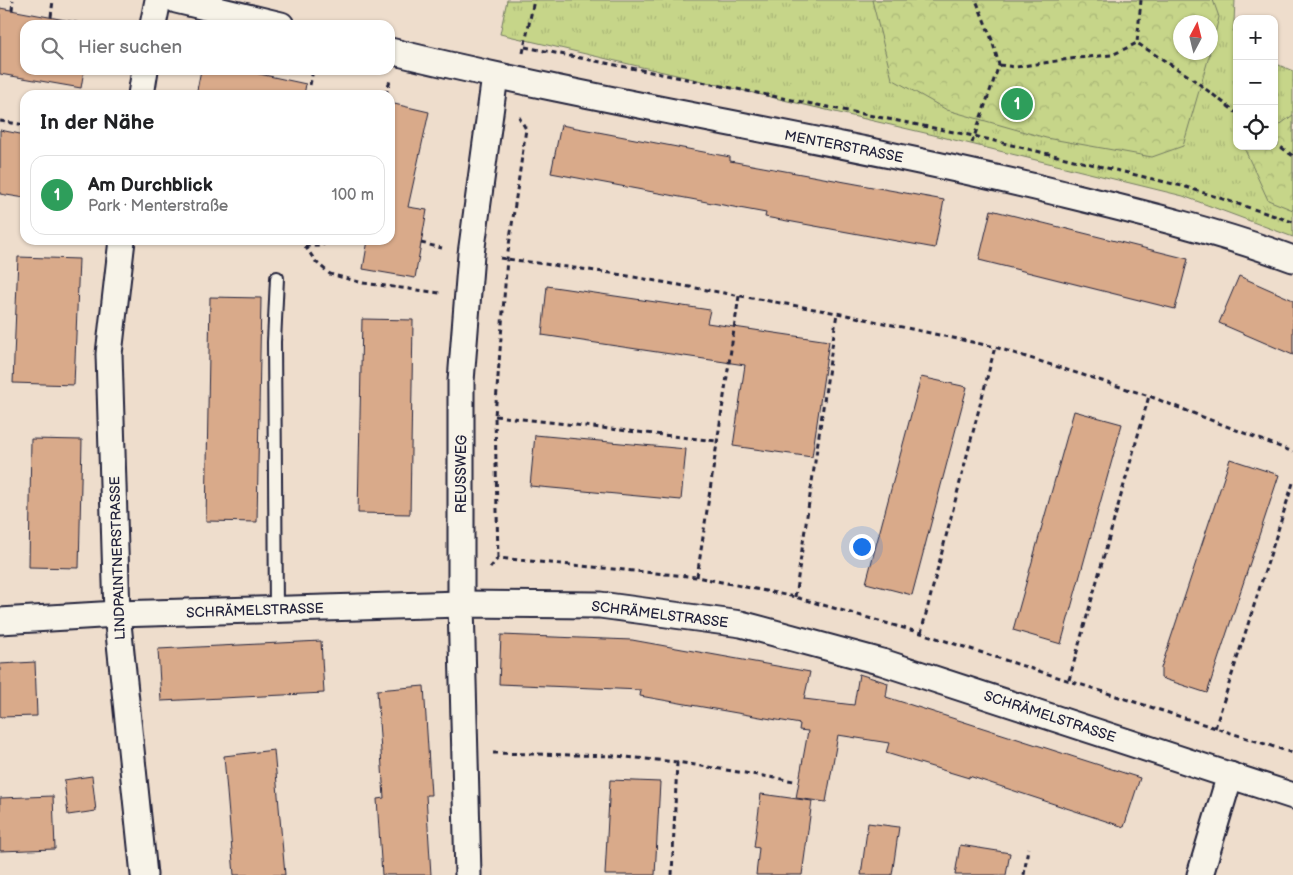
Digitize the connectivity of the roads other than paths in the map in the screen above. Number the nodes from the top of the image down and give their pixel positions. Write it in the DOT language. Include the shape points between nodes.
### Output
graph roads {
  1 [pos="158,0"];
  2 [pos="176,0"];
  3 [pos="154,20"];
  4 [pos="260,20"];
  5 [pos="395,52"];
  6 [pos="144,75"];
  7 [pos="507,78"];
  8 [pos="142,90"];
  9 [pos="121,245"];
  10 [pos="1293,259"];
  11 [pos="277,278"];
  12 [pos="461,604"];
  13 [pos="276,609"];
  14 [pos="117,614"];
  15 [pos="0,621"];
  16 [pos="1230,775"];
  17 [pos="1293,796"];
  18 [pos="144,875"];
  19 [pos="468,875"];
  20 [pos="1200,875"];
  1 -- 3 [label="street"];
  2 -- 4 [label="street"];
  5 -- 7 [label="street, MENTERSTRASSE"];
  6 -- 8 [label="street"];
  7 -- 10 [label="street, MENTERSTRASSE" via="967,170 1157,217"];
  7 -- 12 [label="street, REUSSWEG" via="471,254 461,381"];
  9 -- 14 [label="street, LINDPAINTNERSTRASSE" via="109,354"];
  11 -- 13 [label="lane" via="274,342"];
  12 -- 13 [label="street, SCHRÄMELSTRASSE"];
  12 -- 16 [label="street, SCHRÄMELSTRASSE" via="600,604 741,624 882,662"];
  12 -- 19 [label="street, REUSSWEG"];
  13 -- 14 [label="street, SCHRÄMELSTRASSE"];
  14 -- 15 [label="street, SCHRÄMELSTRASSE"];
  14 -- 18 [label="street, LINDPAINTNERSTRASSE"];
  16 -- 17 [label="street, SCHRÄMELSTRASSE"];
  16 -- 20 [label="street"];
}
